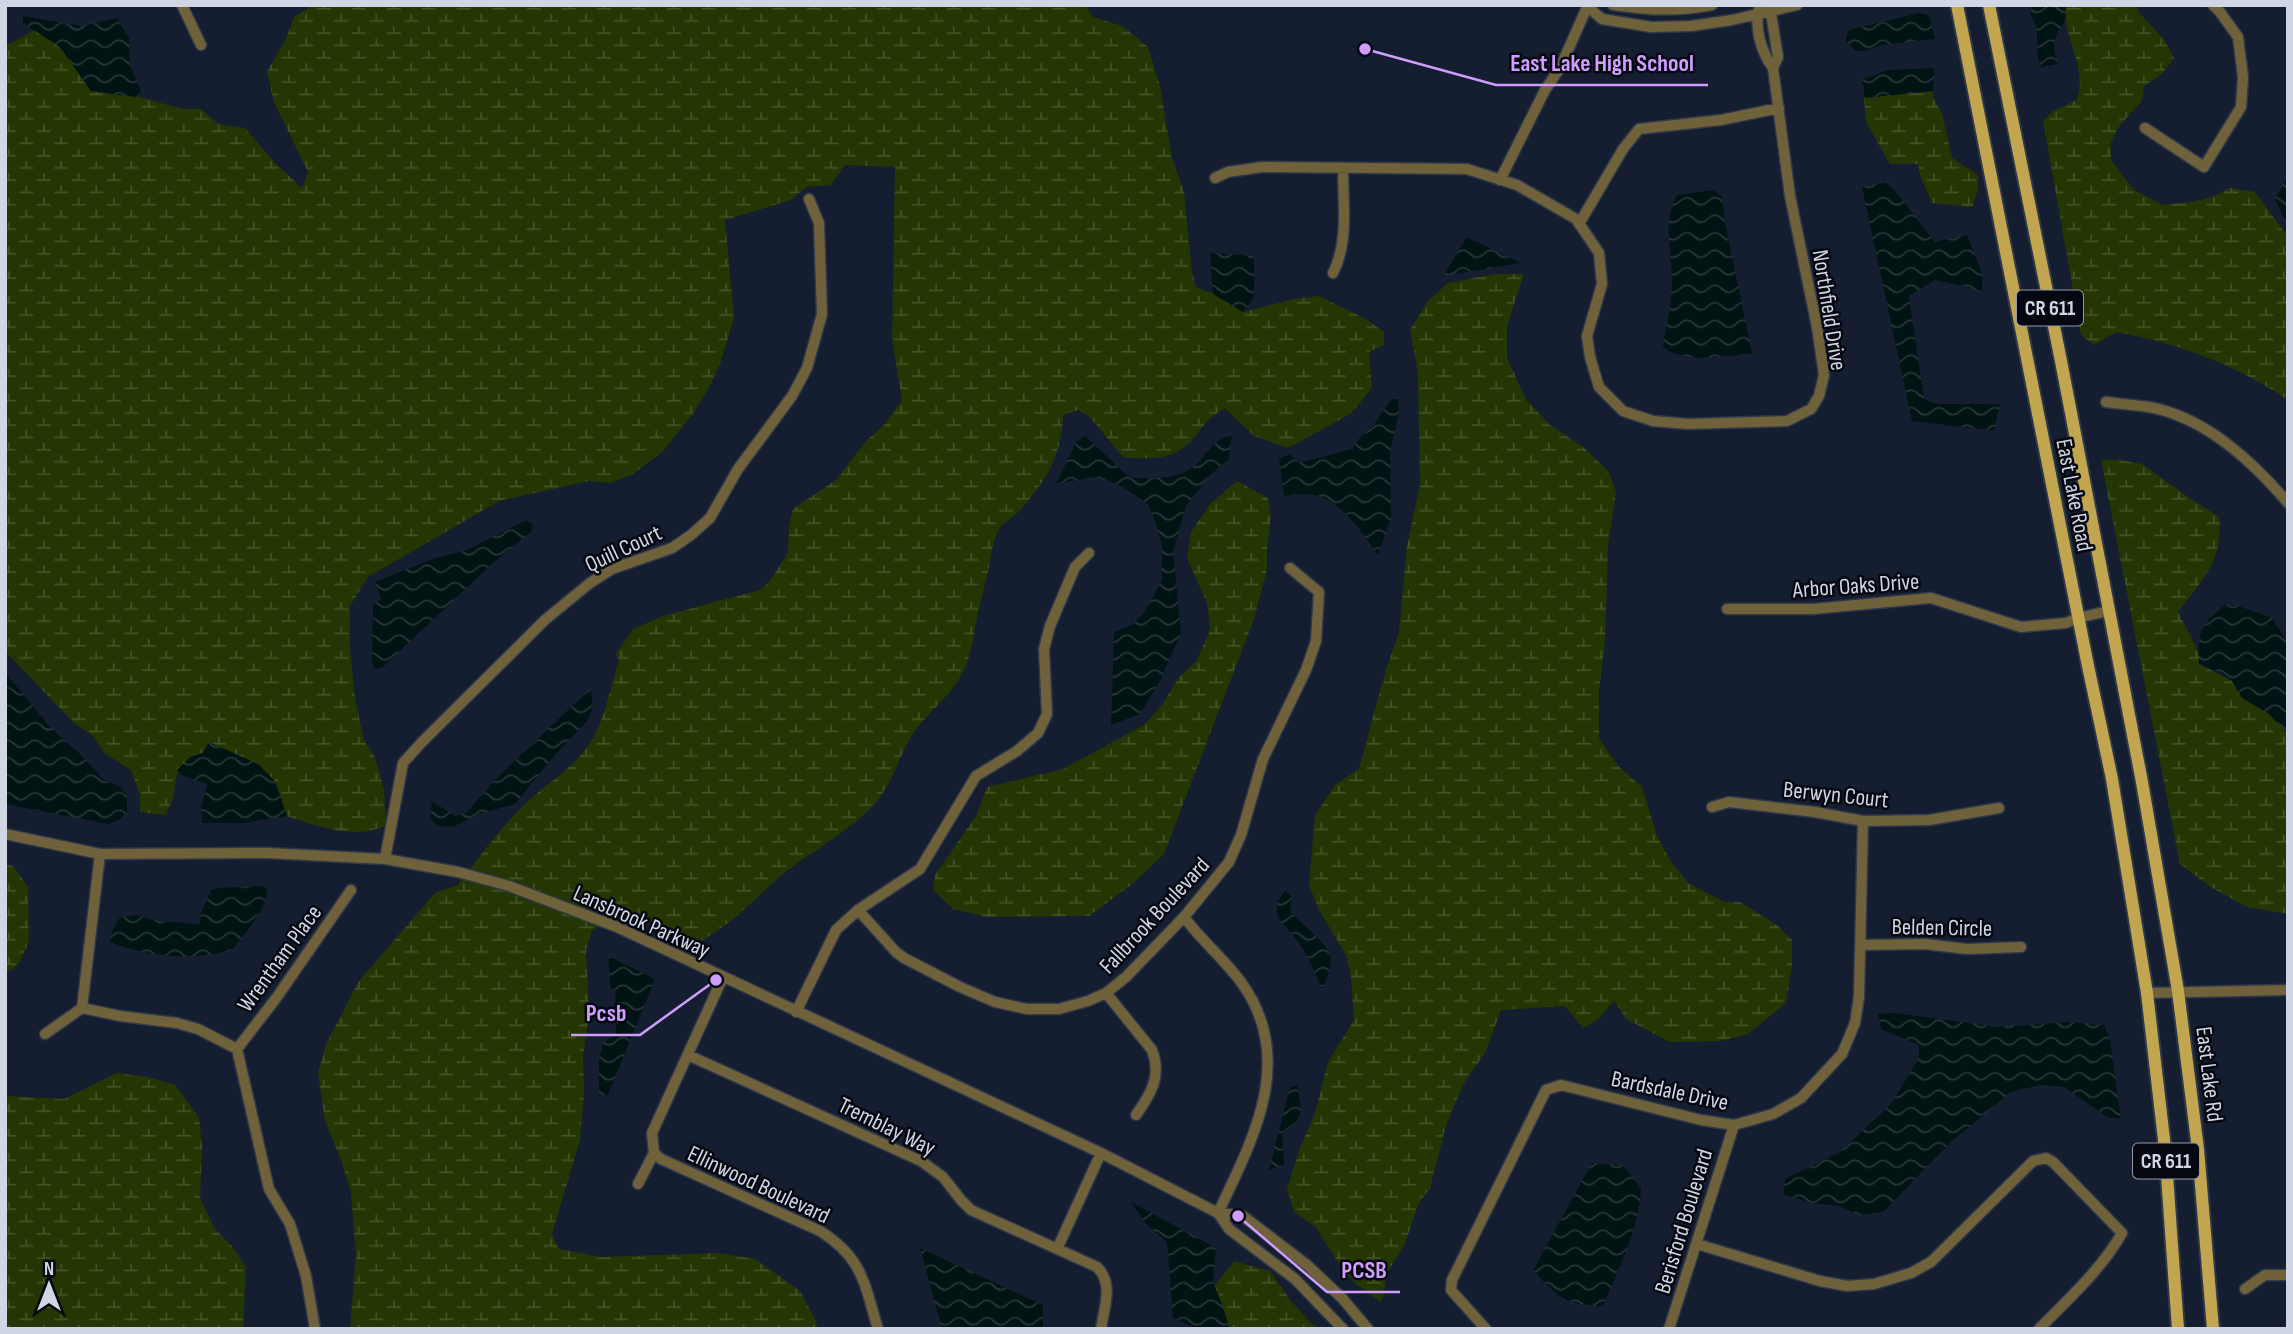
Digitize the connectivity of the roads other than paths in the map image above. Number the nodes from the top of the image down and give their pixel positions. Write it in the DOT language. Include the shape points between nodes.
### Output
graph roads {
  1 [pos="182,5"];
  2 [pos="1613,5"];
  3 [pos="1712,5"];
  4 [pos="1797,5"];
  5 [pos="1958,5"];
  6 [pos="1989,5"];
  7 [pos="2213,5"];
  8 [pos="1591,6"];
  9 [pos="1770,8"];
  10 [pos="1759,9"];
  11 [pos="201,45"];
  12 [pos="1773,68"];
  13 [pos="1779,108"];
  14 [pos="2145,128"];
  15 [pos="1343,169"];
  16 [pos="1215,178"];
  17 [pos="1500,180"];
  18 [pos="809,199"];
  19 [pos="1579,224"];
  20 [pos="1333,274"];
  21 [pos="2106,402"];
  22 [pos="2288,503"];
  23 [pos="1089,553"];
  24 [pos="1290,568"];
  25 [pos="1727,609"];
  26 [pos="2108,611"];
  27 [pos="2078,618"];
  28 [pos="1712,807"];
  29 [pos="1998,808"];
  30 [pos="1863,821"];
  31 [pos="5,834"];
  32 [pos="100,854"];
  33 [pos="385,859"];
  34 [pos="351,890"];
  35 [pos="858,910"];
  36 [pos="1184,917"];
  37 [pos="1861,945"];
  38 [pos="2021,947"];
  39 [pos="723,977"];
  40 [pos="2288,990"];
  41 [pos="2178,991"];
  42 [pos="1106,993"];
  43 [pos="2147,993"];
  44 [pos="82,1008"];
  45 [pos="796,1012"];
  46 [pos="46,1034"];
  47 [pos="237,1049"];
  48 [pos="688,1055"];
  49 [pos="1136,1115"];
  50 [pos="1734,1125"];
  51 [pos="654,1153"];
  52 [pos="1101,1153"];
  53 [pos="638,1184"];
  54 [pos="1218,1213"];
  55 [pos="1697,1244"];
  56 [pos="1057,1250"];
  57 [pos="2288,1275"];
  58 [pos="2245,1289"];
  59 [pos="315,1329"];
  60 [pos="878,1329"];
  61 [pos="1101,1329"];
  62 [pos="1343,1329"];
  63 [pos="1368,1329"];
  64 [pos="1486,1329"];
  65 [pos="1670,1329"];
  66 [pos="2039,1329"];
  67 [pos="2178,1329"];
  68 [pos="2213,1329"];
  1 -- 11 [label="street"];
  2 -- 3 [label="street" via="1652,11"];
  4 -- 9 [label="street"];
  5 -- 27 [label="main road, East Lake Road / CR 611"];
  6 -- 26 [label="main road, East Lake Road / CR 611"];
  7 -- 14 [label="street" via="2238,37 2241,107 2204,167"];
  8 -- 10 [label="street" via="1602,19 1651,27 1732,20"];
  8 -- 17 [label="street"];
  9 -- 10 [label="street"];
  9 -- 12 [label="street, Northfield Drive" via="1778,57"];
  10 -- 12 [label="street, Northfield Drive" via="1763,55"];
  12 -- 13 [label="street, Northfield Drive"];
  13 -- 19 [label="street" via="1640,129"];
  13 -- 19 [label="street, Northfield Drive" via="1790,196 1824,375 1811,410 1787,421 1726,424 1653,421 1623,411 1599,387 1590,357 1587,336 1602,284 1599,253"];
  15 -- 16 [label="street, Northfield Drive" via="1262,167"];
  15 -- 17 [label="street, Northfield Drive" via="1467,169"];
  15 -- 20 [label="street" via="1342,244"];
  17 -- 19 [label="street, Northfield Drive" via="1517,185"];
  18 -- 33 [label="street, Quill Court" via="819,223 822,314 807,368 792,396 738,469 710,518 671,548 612,569 590,583 546,619 403,763"];
  21 -- 22 [label="street" via="2151,407 2204,428 2249,462"];
  23 -- 35 [label="street" via="1074,567 1050,626 1044,649 1047,715 1038,733 976,776 920,869"];
  24 -- 36 [label="street, Fallbrook Boulevard" via="1319,592 1315,641 1263,759 1229,862"];
  25 -- 27 [label="street, Arbor Oaks Drive" via="1813,609 1931,598 2021,627"];
  26 -- 27 [label="street, Arbor Oaks Drive"];
  26 -- 41 [label="main road, East Lake Road / CR 611"];
  27 -- 43 [label="main road, East Lake Road / CR 611" via="2112,779"];
  28 -- 30 [label="street, Berwyn Court" via="1729,802"];
  29 -- 30 [label="street, Berwyn Court" via="1929,820"];
  30 -- 37 [label="street, Bardsdale Drive"];
  31 -- 32 [label="street, Lansbrook Parkway"];
  32 -- 33 [label="street, Lansbrook Parkway" via="267,853"];
  32 -- 44 [label="street"];
  33 -- 39 [label="street, Lansbrook Parkway" via="509,886 617,927"];
  34 -- 47 [label="street, Wrentham Place"];
  35 -- 42 [label="street, Fallbrook Boulevard" via="895,952 995,1002 1059,1009"];
  35 -- 45 [label="street" via="836,930"];
  36 -- 42 [label="street, Fallbrook Boulevard"];
  36 -- 54 [label="street" via="1241,982 1258,1011 1268,1054 1262,1110"];
  37 -- 38 [label="street, Belden Circle"];
  37 -- 50 [label="street, Bardsdale Drive" via="1855,1023 1842,1054 1801,1098 1773,1114"];
  39 -- 45 [label="street, Lansbrook Parkway"];
  39 -- 48 [label="street"];
  40 -- 41 [label="street"];
  41 -- 43 [label="street"];
  41 -- 68 [label="main road, East Lake Rd / CR 611" via="2198,1149"];
  42 -- 49 [label="street" via="1155,1058 1155,1080"];
  43 -- 67 [label="main road, CR 611" via="2165,1148"];
  44 -- 46 [label="street"];
  44 -- 47 [label="street" via="177,1023"];
  45 -- 52 [label="street, Lansbrook Parkway"];
  47 -- 59 [label="street" via="269,1189 290,1224 306,1276"];
  48 -- 51 [label="street" via="652,1133"];
  48 -- 56 [label="street, Tremblay Way" via="921,1161 943,1177 971,1210"];
  50 -- 55 [label="street, Berisford Boulevard"];
  50 -- 64 [label="street, Bardsdale Drive" via="1562,1085 1546,1090 1452,1280 1451,1290 1457,1299"];
  51 -- 53 [label="street"];
  51 -- 60 [label="street, Ellinwood Boulevard" via="837,1242 859,1266"];
  52 -- 54 [label="street, Lansbrook Parkway"];
  52 -- 56 [label="street"];
  54 -- 62 [label="street, Lansbrook Parkway" via="1229,1229 1295,1279"];
  54 -- 63 [label="street, Lansbrook Parkway" via="1243,1216 1297,1257"];
  55 -- 65 [label="street, Berisford Boulevard"];
  55 -- 66 [label="street" via="1832,1285 1874,1284 1931,1262 2033,1161 2046,1158 2122,1233 2093,1273"];
  56 -- 61 [label="street" via="1097,1267 1107,1279"];
  57 -- 58 [label="street" via="2265,1275"];
}
